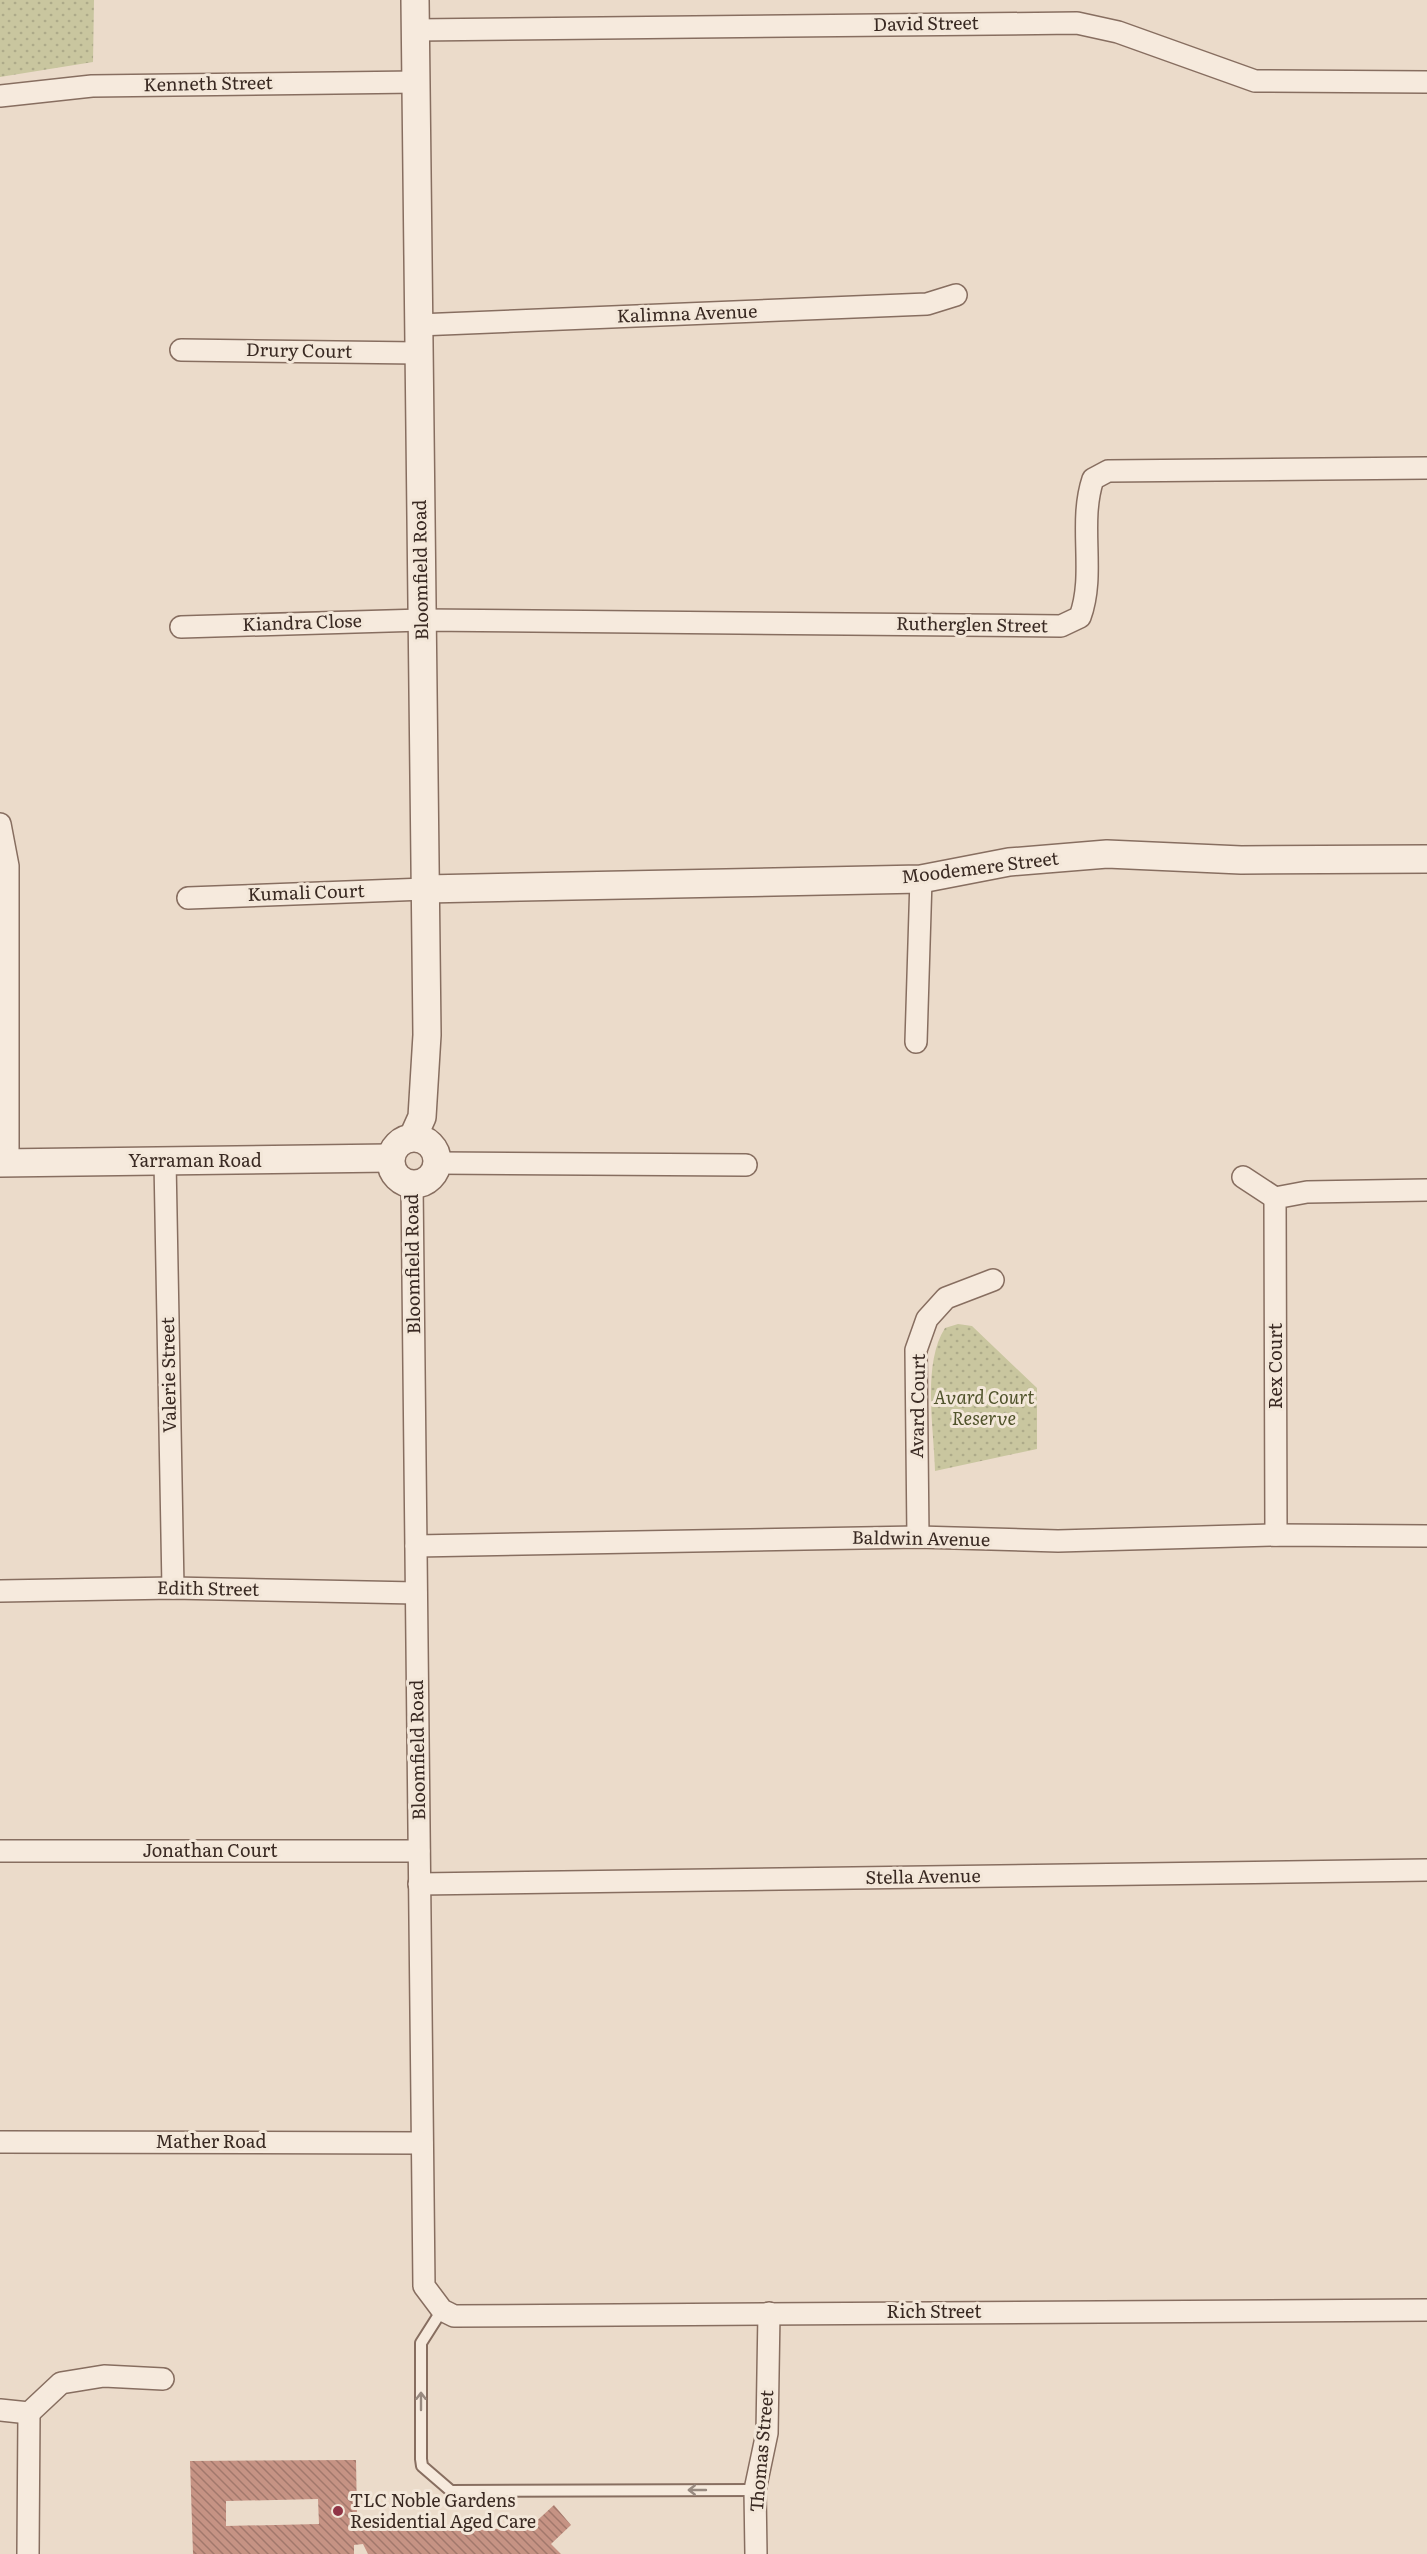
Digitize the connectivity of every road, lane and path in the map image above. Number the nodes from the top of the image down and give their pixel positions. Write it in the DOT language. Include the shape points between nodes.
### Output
graph roads {
  1 [pos="415,0"];
  2 [pos="416,30"];
  3 [pos="417,82"];
  4 [pos="1427,82"];
  5 [pos="0,96"];
  6 [pos="956,295"];
  7 [pos="418,326"];
  8 [pos="181,350"];
  9 [pos="418,353"];
  10 [pos="1427,468"];
  11 [pos="422,620"];
  12 [pos="181,627"];
  13 [pos="0,824"];
  14 [pos="1427,859"];
  15 [pos="921,879"];
  16 [pos="425,888"];
  17 [pos="188,898"];
  18 [pos="916,1042"];
  19 [pos="413,1137"];
  20 [pos="390,1158"];
  21 [pos="165,1161"];
  22 [pos="4,1163"];
  23 [pos="437,1163"];
  24 [pos="746,1165"];
  25 [pos="1243,1177"];
  26 [pos="412,1184"];
  27 [pos="1427,1190"];
  28 [pos="1275,1198"];
  29 [pos="993,1280"];
  30 [pos="1276,1534"];
  31 [pos="1427,1536"];
  32 [pos="918,1537"];
  33 [pos="416,1546"];
  34 [pos="173,1588"];
  35 [pos="0,1591"];
  36 [pos="416,1593"];
  37 [pos="0,1851"];
  38 [pos="419,1851"];
  39 [pos="1427,1870"];
  40 [pos="419,1884"];
  41 [pos="0,2142"];
  42 [pos="422,2143"];
  43 [pos="442,2310"];
  44 [pos="1427,2310"];
  45 [pos="769,2313"];
  46 [pos="163,2379"];
  47 [pos="0,2410"];
  48 [pos="29,2413"];
  49 [pos="755,2490"];
  50 [pos="28,2554"];
  51 [pos="756,2554"];
  1 -- 2 [label="street, Bloomfield Road"];
  2 -- 3 [label="street, Bloomfield Road"];
  2 -- 4 [label="street, David Street" via="1077,23 1118,32 1255,81"];
  3 -- 5 [label="street, Kenneth Street" via="92,86"];
  3 -- 7 [label="street, Bloomfield Road"];
  6 -- 7 [label="street, Kalimna Avenue" via="927,304"];
  7 -- 9 [label="street, Bloomfield Road"];
  8 -- 9 [label="street, Drury Court"];
  9 -- 11 [label="street, Bloomfield Road"];
  10 -- 11 [label="street, Rutherglen Street" via="1108,471 1093,479 1087,497 1087,597 1080,618 1061,626"];
  11 -- 12 [label="street, Kiandra Close"];
  11 -- 16 [label="street, Bloomfield Road"];
  13 -- 22 [label="street" via="8,866"];
  14 -- 15 [label="street, Moodemere Street" via="1241,860 1107,854 1009,862"];
  15 -- 16 [label="street, Moodemere Street"];
  15 -- 18 [label="street"];
  16 -- 17 [label="street, Kumali Court"];
  16 -- 19 [label="street, Bloomfield Road" via="427,1035 422,1118"];
  19 -- 20 [label="street" via="400,1142"];
  19 -- 23 [label="street" via="428,1142 437,1155"];
  20 -- 21 [label="street, Yarraman Road"];
  20 -- 26 [label="street" via="393,1173"];
  21 -- 22 [label="street, Yarraman Road"];
  21 -- 34 [label="street, Valerie Street"];
  23 -- 24 [label="street"];
  23 -- 26 [label="street" via="426,1181"];
  25 -- 28 [label="street"];
  26 -- 33 [label="street, Bloomfield Road"];
  27 -- 28 [label="street" via="1307,1192"];
  28 -- 30 [label="street, Rex Court"];
  29 -- 32 [label="street, Avard Court" via="946,1298 927,1318 916,1350"];
  30 -- 31 [label="street, Baldwin Avenue"];
  30 -- 32 [label="street, Baldwin Avenue" via="1058,1541"];
  32 -- 33 [label="street, Baldwin Avenue"];
  33 -- 36 [label="street, Bloomfield Road"];
  34 -- 35 [label="street, Edith Street"];
  34 -- 36 [label="street, Edith Street"];
  36 -- 38 [label="street, Bloomfield Road"];
  37 -- 38 [label="street, Jonathan Court"];
  38 -- 40 [label="street, Bloomfield Road"];
  39 -- 40 [label="street, Stella Avenue"];
  40 -- 42 [label="street, Bloomfield Road"];
  41 -- 42 [label="street, Mather Road"];
  42 -- 43 [label="street, Bloomfield Road" via="424,2286"];
  43 -- 45 [label="street, Rich Street" via="454,2316"];
  49 -- 43 [label="lane, one-way" via="451,2492 422,2466 421,2343"];
  44 -- 45 [label="street, Rich Street"];
  45 -- 49 [label="street, Thomas Street" via="767,2433"];
  46 -- 48 [label="street" via="104,2376 61,2383"];
  47 -- 48 [label="street"];
  48 -- 50 [label="street"];
  49 -- 51 [label="street, Thomas Street"];
}
